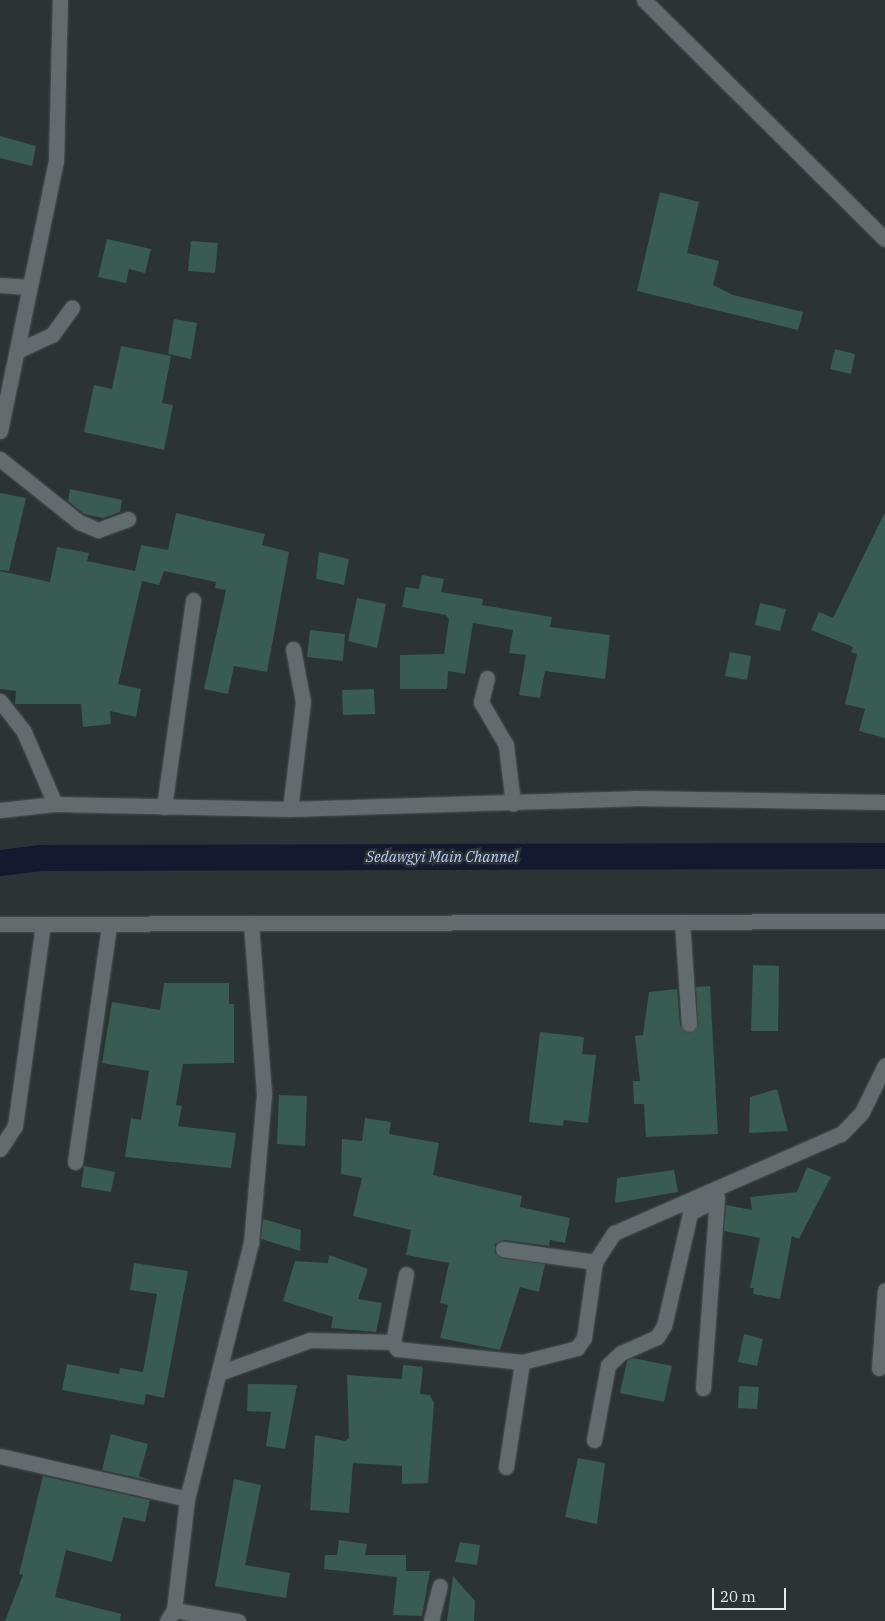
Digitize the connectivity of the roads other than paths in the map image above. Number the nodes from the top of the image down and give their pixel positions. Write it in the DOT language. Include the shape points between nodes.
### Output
graph roads {
  1 [pos="60,0"];
  2 [pos="644,0"];
  3 [pos="885,239"];
  4 [pos="0,285"];
  5 [pos="28,287"];
  6 [pos="72,307"];
  7 [pos="18,351"];
  8 [pos="0,432"];
  9 [pos="0,459"];
  10 [pos="128,520"];
  11 [pos="193,600"];
  12 [pos="293,649"];
  13 [pos="487,678"];
  14 [pos="0,701"];
  15 [pos="885,802"];
  16 [pos="55,804"];
  17 [pos="513,804"];
  18 [pos="164,807"];
  19 [pos="290,809"];
  20 [pos="0,810"];
  21 [pos="885,921"];
  22 [pos="682,922"];
  23 [pos="0,924"];
  24 [pos="251,924"];
  25 [pos="42,925"];
  26 [pos="109,927"];
  27 [pos="689,1024"];
  28 [pos="885,1065"];
  29 [pos="0,1149"];
  30 [pos="76,1162"];
  31 [pos="741,1180"];
  32 [pos="717,1198"];
  33 [pos="503,1249"];
  34 [pos="595,1262"];
  35 [pos="406,1274"];
  36 [pos="885,1290"];
  37 [pos="393,1342"];
  38 [pos="522,1362"];
  39 [pos="878,1368"];
  40 [pos="222,1372"];
  41 [pos="703,1388"];
  42 [pos="594,1440"];
  43 [pos="0,1456"];
  44 [pos="506,1467"];
  45 [pos="187,1499"];
  46 [pos="440,1586"];
  47 [pos="170,1616"];
  48 [pos="238,1621"];
  49 [pos="431,1621"];
  1 -- 5 [label="street" via="56,161"];
  2 -- 3 [label="street"];
  4 -- 5 [label="street"];
  5 -- 7 [label="street"];
  6 -- 7 [label="street" via="52,335"];
  7 -- 8 [label="street"];
  9 -- 10 [label="street" via="79,522 98,530"];
  11 -- 18 [label="street"];
  12 -- 19 [label="street" via="303,702"];
  13 -- 17 [label="street" via="480,702 506,745"];
  14 -- 16 [label="street" via="24,732"];
  15 -- 17 [label="street" via="634,798"];
  16 -- 18 [label="street"];
  16 -- 20 [label="street"];
  17 -- 19 [label="street"];
  18 -- 19 [label="street"];
  21 -- 22 [label="street"];
  22 -- 24 [label="street"];
  22 -- 27 [label="street"];
  23 -- 25 [label="street"];
  24 -- 26 [label="street"];
  24 -- 40 [label="street" via="264,1093 251,1243"];
  25 -- 26 [label="street"];
  25 -- 29 [label="street" via="15,1126"];
  26 -- 30 [label="street"];
  28 -- 31 [label="street" via="862,1112 841,1134"];
  31 -- 32 [label="street"];
  31 -- 34 [label="street" via="614,1233"];
  32 -- 41 [label="street"];
  32 -- 42 [label="street" via="690,1213 664,1326 657,1337 621,1353 608,1365"];
  33 -- 34 [label="street"];
  34 -- 38 [label="street" via="584,1338 577,1348"];
  35 -- 37 [label="street"];
  36 -- 39 [label="street"];
  37 -- 38 [label="street" via="406,1352"];
  37 -- 40 [label="street" via="310,1340"];
  38 -- 44 [label="street"];
  40 -- 45 [label="street"];
  43 -- 45 [label="street"];
  45 -- 47 [label="street"];
  46 -- 49 [label="street"];
  47 -- 48 [label="street"];
}
